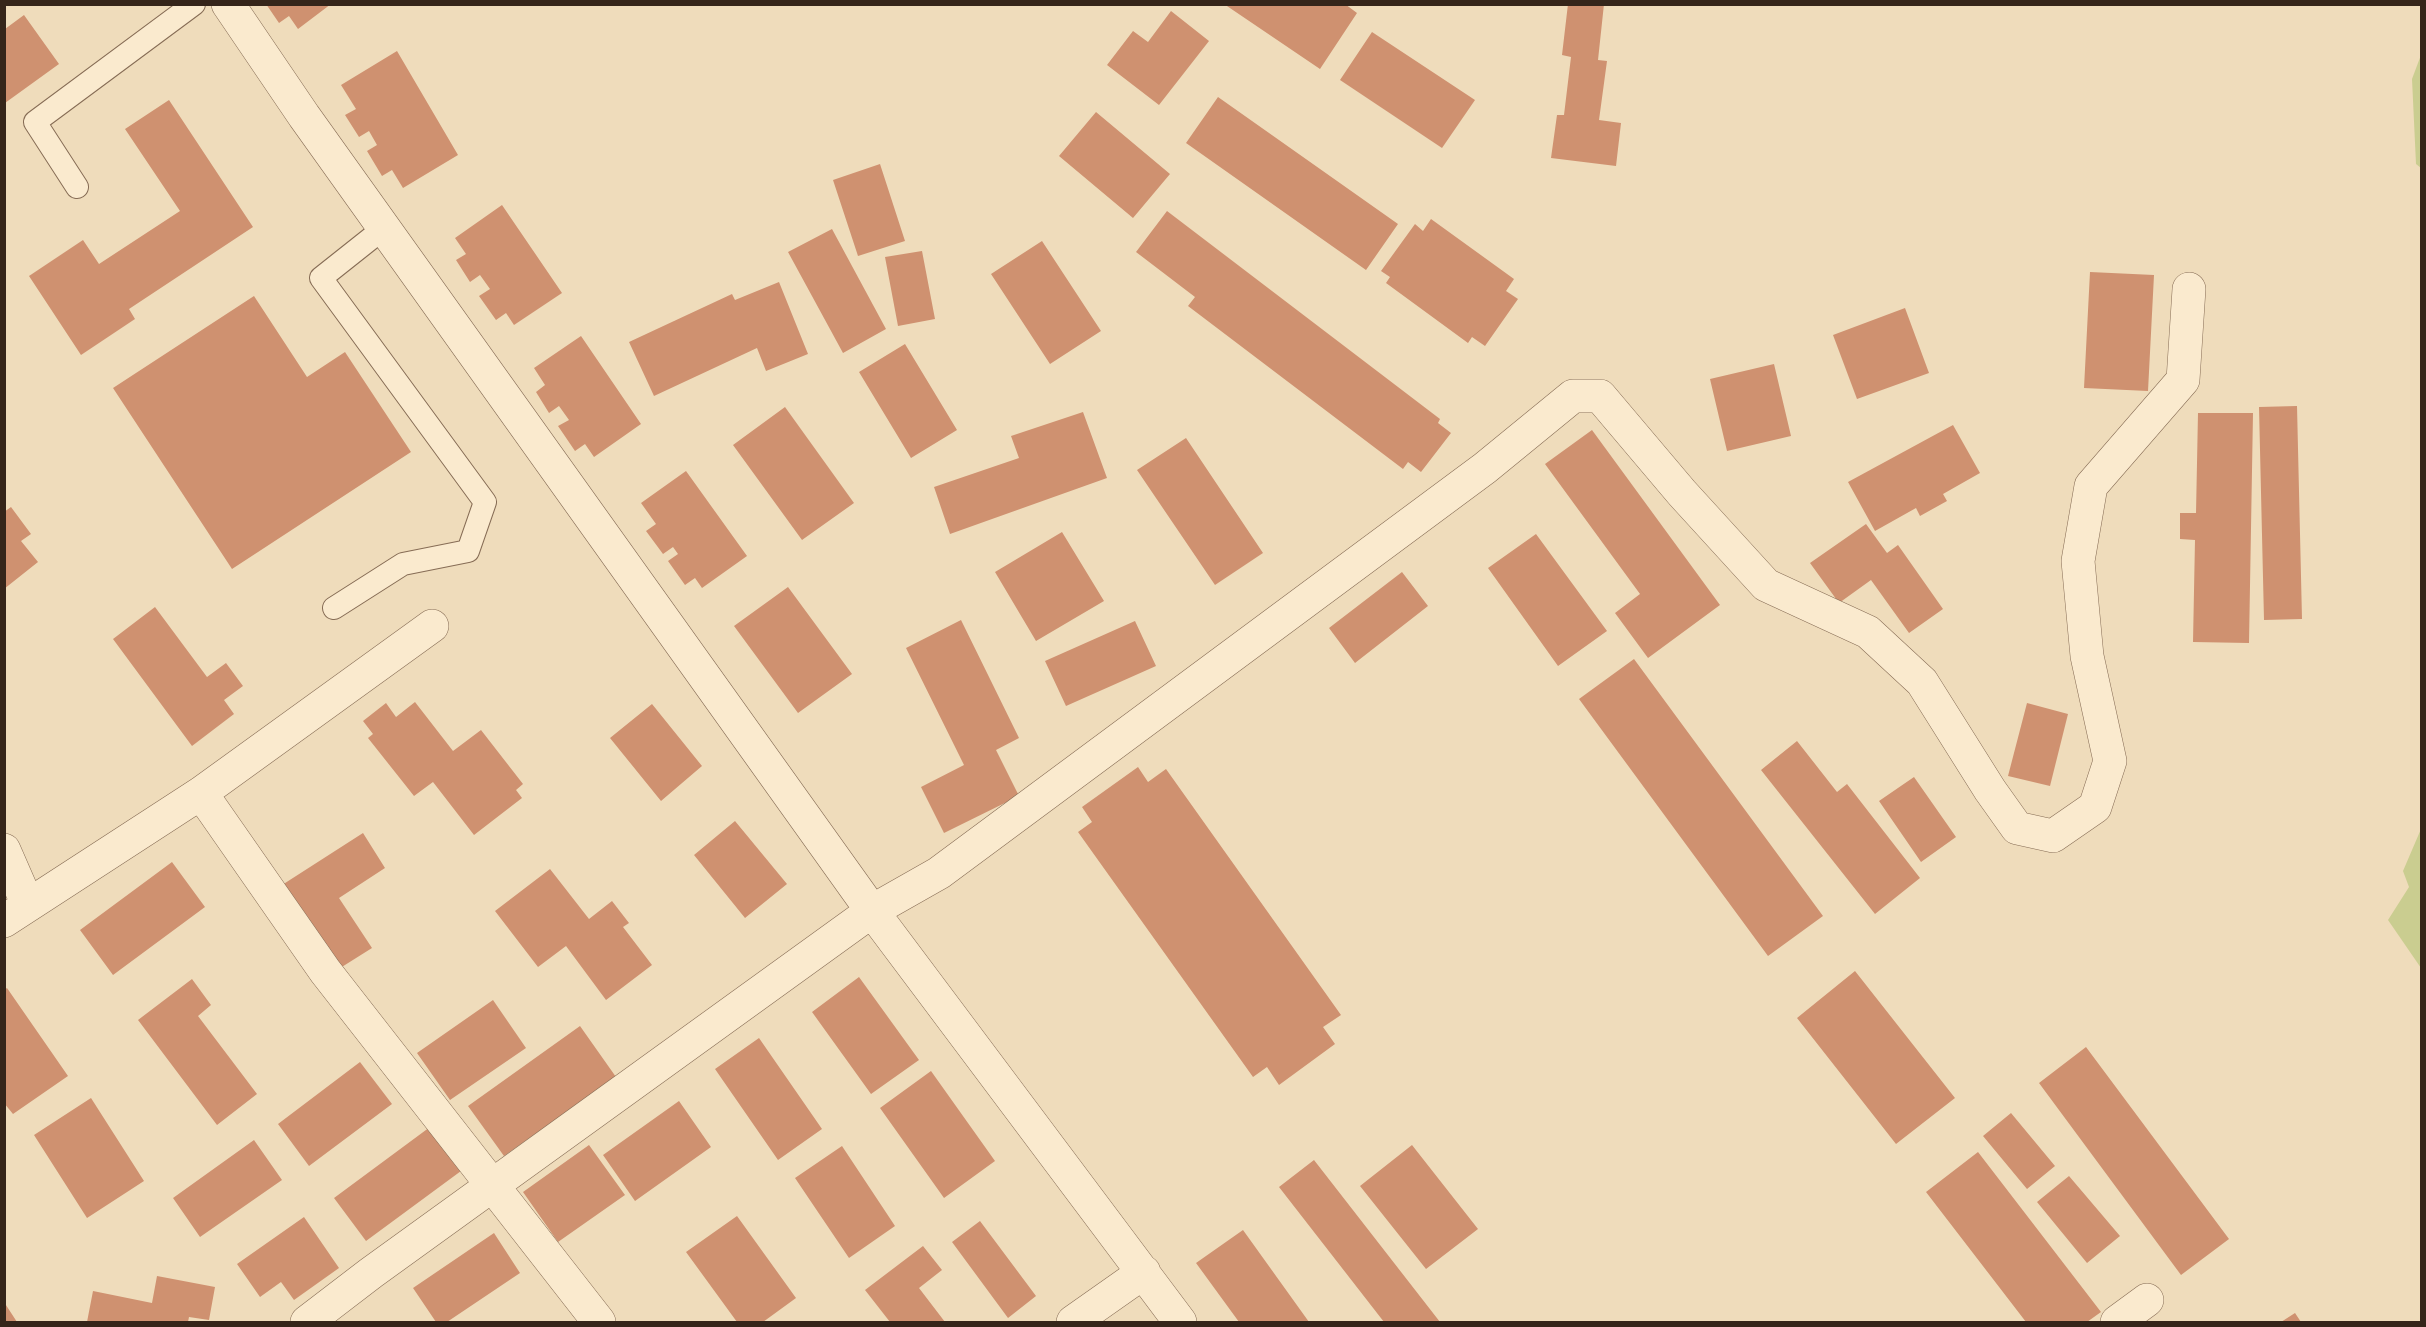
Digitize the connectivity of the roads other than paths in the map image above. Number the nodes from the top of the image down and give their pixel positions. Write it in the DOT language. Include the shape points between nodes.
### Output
graph roads {
  1 [pos="194,4"];
  2 [pos="228,4"];
  3 [pos="78,187"];
  4 [pos="384,228"];
  5 [pos="2189,289"];
  6 [pos="334,608"];
  7 [pos="432,626"];
  8 [pos="201,793"];
  9 [pos="4,850"];
  10 [pos="872,911"];
  11 [pos="16,913"];
  12 [pos="494,1185"];
  13 [pos="1144,1272"];
  14 [pos="2147,1300"];
  15 [pos="307,1323"];
  16 [pos="599,1323"];
  17 [pos="1073,1323"];
  18 [pos="1180,1323"];
  19 [pos="2117,1323"];
  1 -- 3 [label="lane" via="35,122"];
  2 -- 4 [label="street"];
  4 -- 6 [label="lane" via="321,278 484,502 468,551 403,564"];
  4 -- 10 [label="street"];
  5 -- 10 [label="street" via="2183,380 2091,486 2078,561 2087,656 2110,760 2095,807 2053,836 2017,828 1922,682 1868,632 1766,585 1600,396 1573,396 1485,468 939,873"];
  7 -- 8 [label="street"];
  8 -- 11 [label="street"];
  8 -- 12 [label="street" via="325,971"];
  9 -- 11 [label="street"];
  10 -- 12 [label="street"];
  10 -- 13 [label="street"];
  12 -- 15 [label="street"];
  12 -- 16 [label="street"];
  13 -- 17 [label="street"];
  13 -- 18 [label="street"];
  14 -- 19 [label="street"];
}
